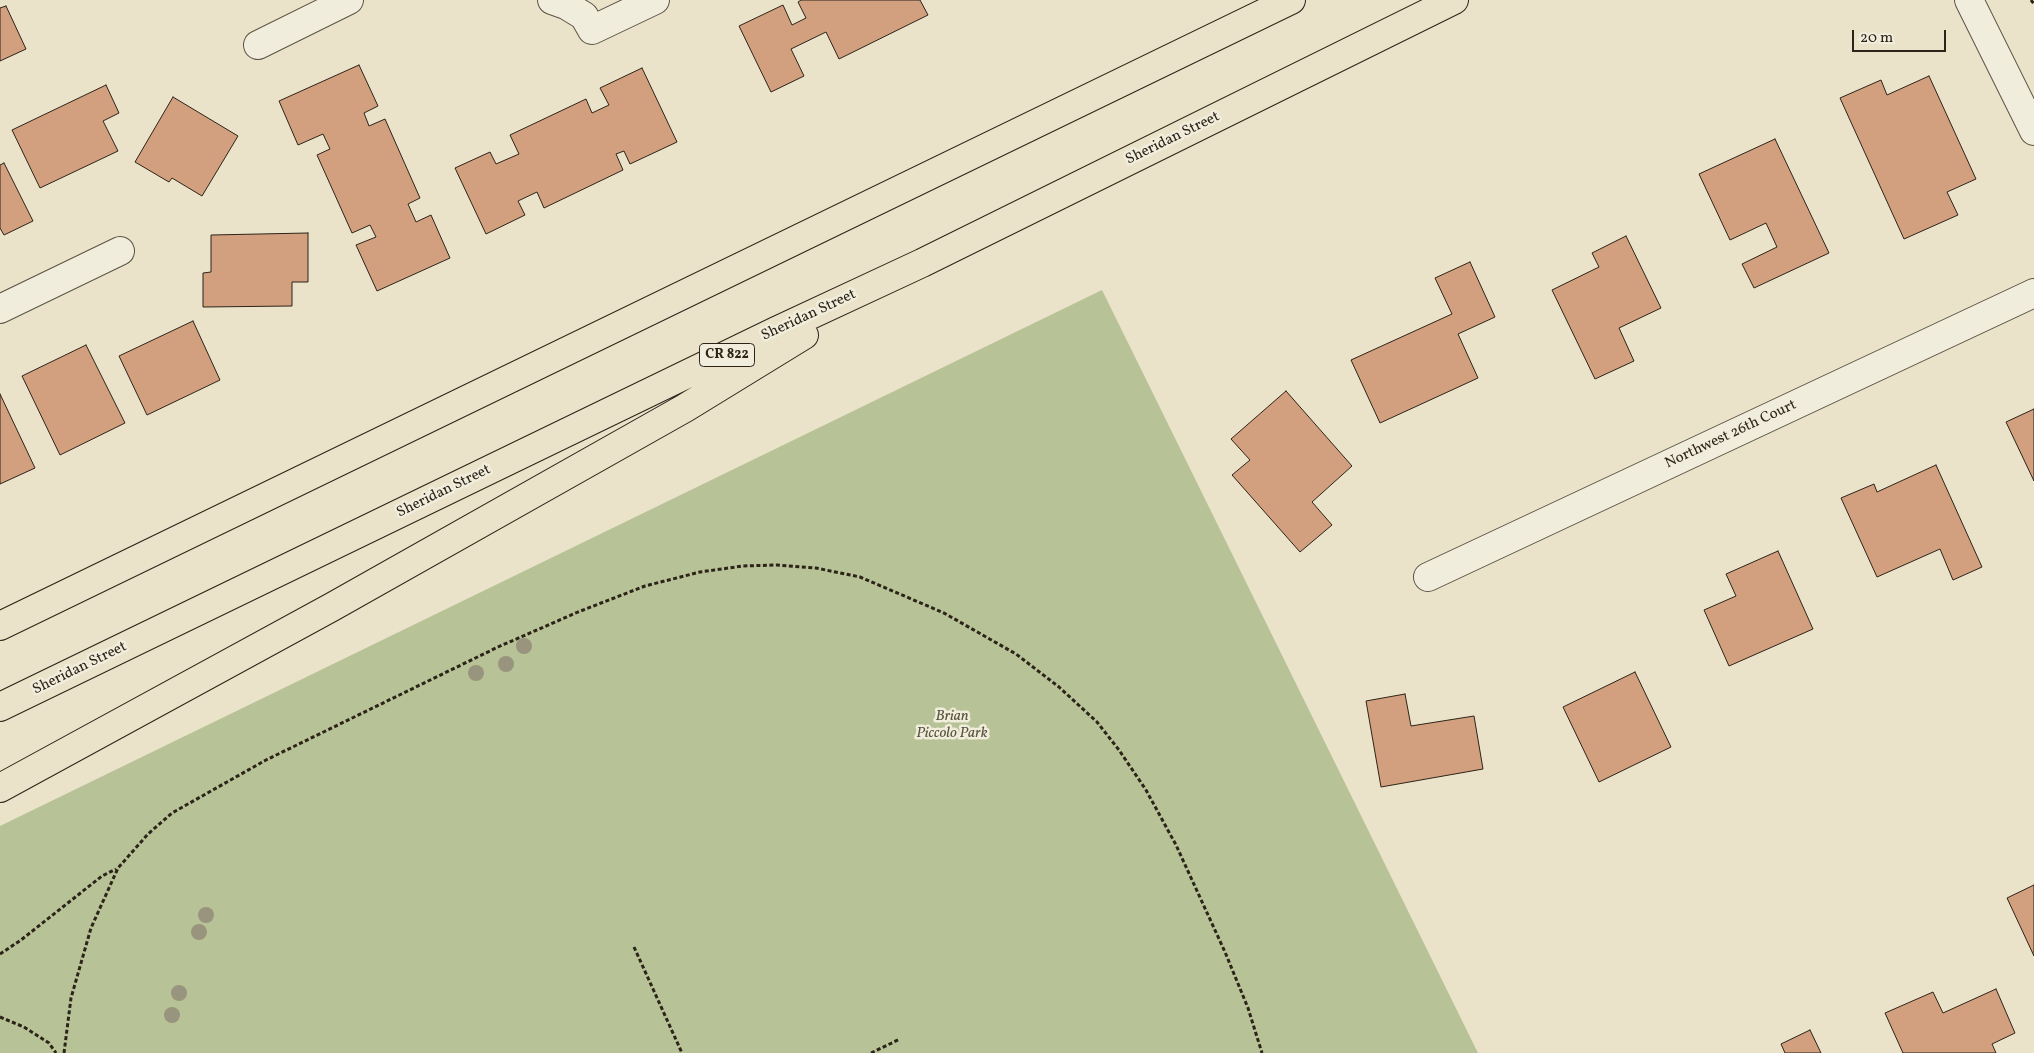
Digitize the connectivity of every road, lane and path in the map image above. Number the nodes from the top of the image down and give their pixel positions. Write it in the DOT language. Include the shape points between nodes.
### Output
graph roads {
  1 [pos="349,0"];
  2 [pos="552,0"];
  3 [pos="656,0"];
  4 [pos="1291,0"];
  5 [pos="1454,0"];
  6 [pos="1969,0"];
  7 [pos="2031,0"];
  8 [pos="2034,4"];
  9 [pos="258,45"];
  10 [pos="2034,131"];
  11 [pos="120,252"];
  12 [pos="922,263"];
  13 [pos="2034,293"];
  14 [pos="0,309"];
  15 [pos="1428,578"];
  16 [pos="0,626"];
  17 [pos="0,707"];
  18 [pos="0,788"];
  19 [pos="118,868"];
  20 [pos="634,947"];
  21 [pos="0,954"];
  22 [pos="0,1017"];
  23 [pos="900,1039"];
  24 [pos="56,1053"];
  25 [pos="64,1053"];
  26 [pos="682,1053"];
  27 [pos="871,1053"];
  28 [pos="1262,1053"];
  1 -- 9 [label="street"];
  2 -- 3 [label="street" via="584,16 592,30"];
  4 -- 16 [label="main road"];
  5 -- 12 [label="main road, Sheridan Street / CR 822"];
  6 -- 10 [label="street"];
  7 -- 8 [label="path"];
  11 -- 14 [label="street"];
  12 -- 17 [label="main road, Sheridan Street / CR 822"];
  12 -- 18 [label="main road" via="684,408 332,607"];
  13 -- 15 [label="street, Northwest 26th Court"];
  19 -- 21 [label="path" via="102,876"];
  19 -- 25 [label="path" via="90,928 79,963 70,998"];
  19 -- 28 [label="path" via="172,813 204,793 489,651 578,612 645,586 700,572 743,566 816,568 860,577 944,613 1016,654 1097,722 1146,790 1176,845 1225,952"];
  20 -- 26 [label="path"];
  22 -- 24 [label="path" via="49,1043"];
  23 -- 27 [label="path"];
}
